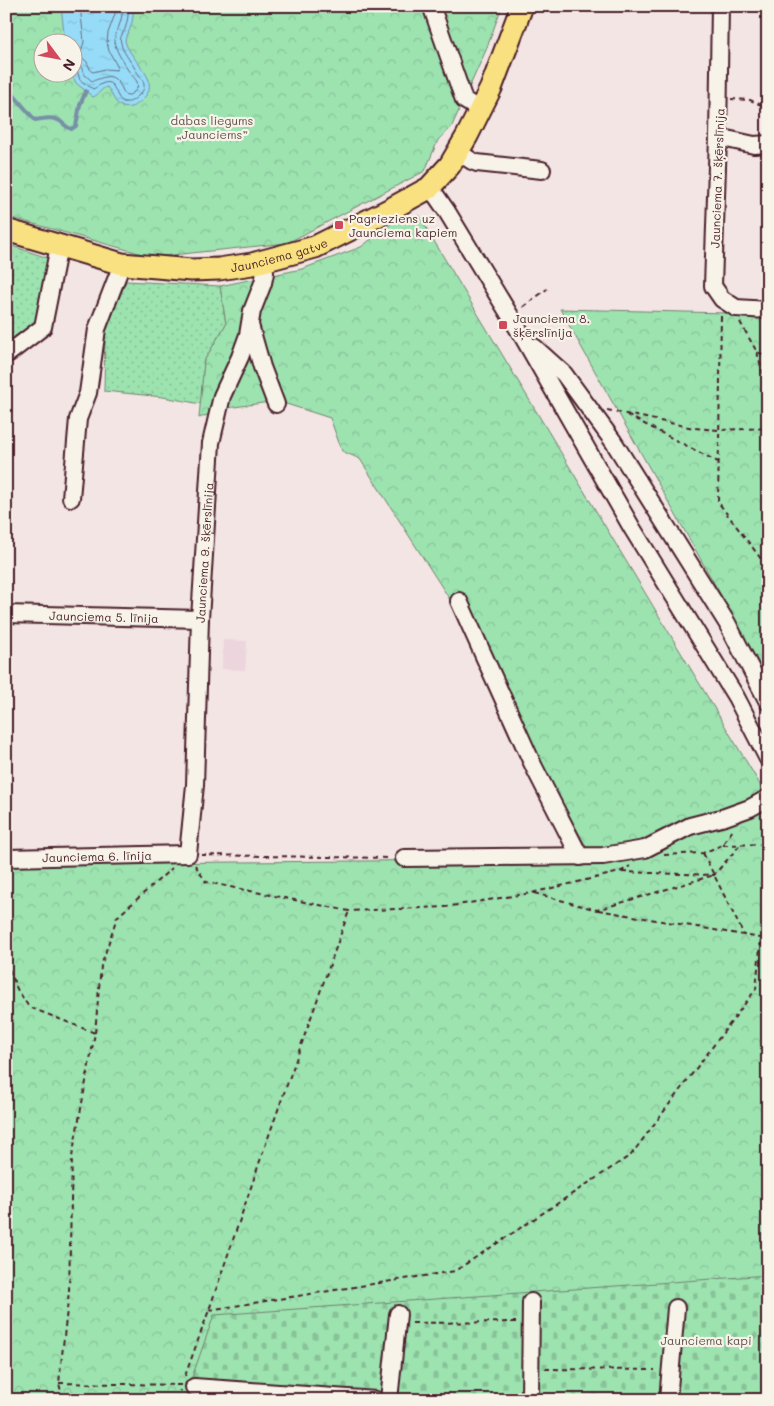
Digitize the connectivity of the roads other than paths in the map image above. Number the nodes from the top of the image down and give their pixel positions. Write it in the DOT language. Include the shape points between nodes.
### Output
graph roads {
  1 [pos="522,6"];
  2 [pos="720,6"];
  3 [pos="432,8"];
  4 [pos="480,110"];
  5 [pos="718,137"];
  6 [pos="768,144"];
  7 [pos="458,152"];
  8 [pos="542,170"];
  9 [pos="429,188"];
  10 [pos="6,230"];
  11 [pos="59,246"];
  12 [pos="264,261"];
  13 [pos="122,264"];
  14 [pos="768,310"];
  15 [pos="250,325"];
  16 [pos="523,337"];
  17 [pos="6,354"];
  18 [pos="276,404"];
  19 [pos="71,498"];
  20 [pos="459,600"];
  21 [pos="6,614"];
  22 [pos="200,619"];
  23 [pos="768,702"];
  24 [pos="768,759"];
  25 [pos="768,798"];
  26 [pos="188,854"];
  27 [pos="580,856"];
  28 [pos="6,858"];
  29 [pos="404,858"];
  30 [pos="531,1302"];
  31 [pos="676,1308"];
  32 [pos="398,1318"];
  33 [pos="187,1382"];
  34 [pos="376,1400"];
  35 [pos="389,1400"];
  36 [pos="530,1400"];
  37 [pos="668,1400"];
  1 -- 4 [label="main road, Jaunciema gatve"];
  2 -- 5 [label="street, Jaunciema 7. šķērslīnija"];
  3 -- 4 [label="street" via="464,100"];
  4 -- 7 [label="main road, Jaunciema gatve"];
  5 -- 6 [label="street" via="754,145"];
  5 -- 14 [label="street, Jaunciema 7. šķērslīnija" via="713,286 729,304"];
  7 -- 8 [label="street" via="477,163"];
  7 -- 9 [label="main road, Jaunciema gatve"];
  9 -- 12 [label="main road, Jaunciema gatve" via="314,247"];
  9 -- 16 [label="street" via="446,210"];
  10 -- 11 [label="main road, Jaunciema gatve"];
  11 -- 13 [label="main road, Jaunciema gatve"];
  11 -- 17 [label="street" via="43,327"];
  12 -- 13 [label="main road, Jaunciema gatve" via="191,270"];
  12 -- 15 [label="street, Jaunciema 9. šķērslīnija" via="263,283"];
  13 -- 19 [label="street" via="97,329 88,392 78,419"];
  15 -- 18 [label="street"];
  15 -- 22 [label="street, Jaunciema 9. šķērslīnija" via="222,396 210,443"];
  16 -- 23 [label="street" via="564,374 613,441 726,623"];
  16 -- 24 [label="street" via="632,528 736,697"];
  20 -- 27 [label="street" via="534,767"];
  21 -- 22 [label="street, Jaunciema 5. līnija"];
  22 -- 26 [label="street, Jaunciema 9. šķērslīnija" via="195,785"];
  25 -- 27 [label="street" via="725,817 690,826 645,848 603,856"];
  26 -- 28 [label="street, Jaunciema 6. līnija"];
  27 -- 29 [label="street"];
  30 -- 36 [label="street"];
  31 -- 37 [label="street"];
  32 -- 35 [label="street"];
  33 -- 34 [label="street"];
}
